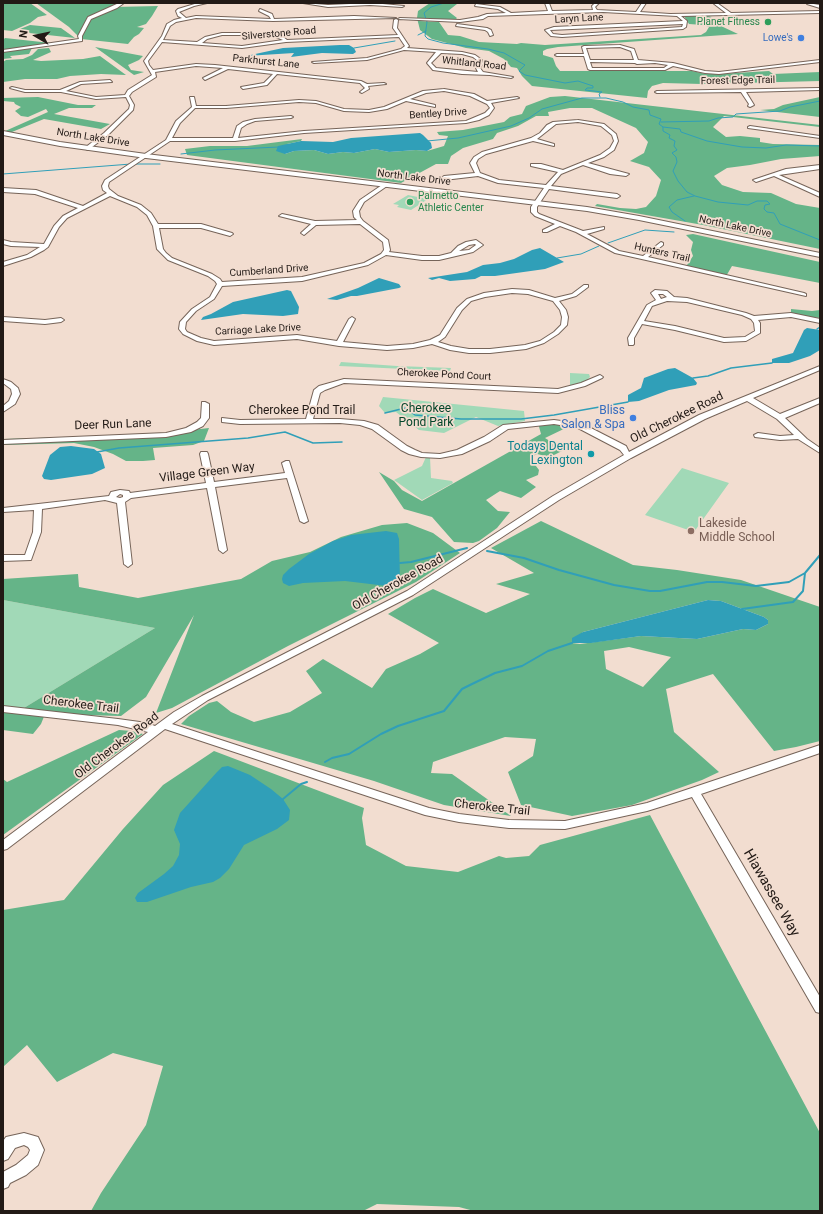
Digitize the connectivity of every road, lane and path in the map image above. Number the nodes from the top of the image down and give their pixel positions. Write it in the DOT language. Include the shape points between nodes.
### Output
graph roads {
  1 [pos="122,3"];
  2 [pos="205,3"];
  3 [pos="305,3"];
  4 [pos="407,3"];
  5 [pos="547,3"];
  6 [pos="597,3"];
  7 [pos="644,3"];
  8 [pos="715,3"];
  9 [pos="809,3"];
  10 [pos="191,4"];
  11 [pos="475,5"];
  12 [pos="820,7"];
  13 [pos="260,10"];
  14 [pos="820,11"];
  15 [pos="596,12"];
  16 [pos="551,13"];
  17 [pos="637,13"];
  18 [pos="510,14"];
  19 [pos="730,14"];
  20 [pos="398,15"];
  21 [pos="678,15"];
  22 [pos="184,18"];
  23 [pos="273,20"];
  24 [pos="456,22"];
  25 [pos="685,23"];
  26 [pos="490,35"];
  27 [pos="399,36"];
  28 [pos="161,41"];
  29 [pos="286,41"];
  30 [pos="197,44"];
  31 [pos="405,49"];
  32 [pos="3,51"];
  33 [pos="439,52"];
  34 [pos="557,55"];
  35 [pos="586,55"];
  36 [pos="367,59"];
  37 [pos="314,62"];
  38 [pos="588,62"];
  39 [pos="637,62"];
  40 [pos="819,62"];
  41 [pos="377,64"];
  42 [pos="673,64"];
  43 [pos="228,67"];
  44 [pos="153,71"];
  45 [pos="276,73"];
  46 [pos="480,73"];
  47 [pos="511,77"];
  48 [pos="325,78"];
  49 [pos="205,79"];
  50 [pos="110,81"];
  51 [pos="317,84"];
  52 [pos="384,84"];
  53 [pos="366,85"];
  54 [pos="12,88"];
  55 [pos="244,88"];
  56 [pos="820,89"];
  57 [pos="687,90"];
  58 [pos="742,90"];
  59 [pos="61,91"];
  60 [pos="362,92"];
  61 [pos="657,92"];
  62 [pos="127,96"];
  63 [pos="691,97"];
  64 [pos="192,98"];
  65 [pos="516,98"];
  66 [pos="406,100"];
  67 [pos="487,102"];
  68 [pos="433,106"];
  69 [pos="750,106"];
  70 [pos="194,107"];
  71 [pos="291,117"];
  72 [pos="750,127"];
  73 [pos="3,133"];
  74 [pos="602,133"];
  75 [pos="613,133"];
  76 [pos="106,134"];
  77 [pos="820,137"];
  78 [pos="533,139"];
  79 [pos="169,140"];
  80 [pos="235,140"];
  81 [pos="552,145"];
  82 [pos="88,148"];
  83 [pos="97,149"];
  84 [pos="146,156"];
  85 [pos="584,164"];
  86 [pos="533,166"];
  87 [pos="820,167"];
  88 [pos="562,171"];
  89 [pos="478,174"];
  90 [pos="626,174"];
  91 [pos="776,175"];
  92 [pos="444,178"];
  93 [pos="756,180"];
  94 [pos="385,184"];
  95 [pos="547,187"];
  96 [pos="3,190"];
  97 [pos="110,193"];
  98 [pos="820,195"];
  99 [pos="617,196"];
  100 [pos="537,203"];
  101 [pos="81,207"];
  102 [pos="282,216"];
  103 [pos="315,222"];
  104 [pos="361,222"];
  105 [pos="560,224"];
  106 [pos="156,226"];
  107 [pos="602,228"];
  108 [pos="545,231"];
  109 [pos="304,233"];
  110 [pos="583,233"];
  111 [pos="230,234"];
  112 [pos="3,242"];
  113 [pos="661,244"];
  114 [pos="46,246"];
  115 [pos="385,253"];
  116 [pos="453,254"];
  117 [pos="820,255"];
  118 [pos="644,258"];
  119 [pos="3,264"];
  120 [pos="220,284"];
  121 [pos="586,286"];
  122 [pos="804,295"];
  123 [pos="672,299"];
  124 [pos="555,300"];
  125 [pos="660,301"];
  126 [pos="753,318"];
  127 [pos="3,319"];
  128 [pos="352,319"];
  129 [pos="61,320"];
  130 [pos="820,321"];
  131 [pos="640,322"];
  132 [pos="432,342"];
  133 [pos="340,344"];
  134 [pos="631,344"];
  135 [pos="820,368"];
  136 [pos="600,377"];
  137 [pos="3,381"];
  138 [pos="747,398"];
  139 [pos="820,400"];
  140 [pos="205,404"];
  141 [pos="3,410"];
  142 [pos="780,417"];
  143 [pos="225,420"];
  144 [pos="309,421"];
  145 [pos="758,435"];
  146 [pos="800,437"];
  147 [pos="3,442"];
  148 [pos="820,451"];
  149 [pos="204,454"];
  150 [pos="628,456"];
  151 [pos="286,463"];
  152 [pos="288,475"];
  153 [pos="209,484"];
  154 [pos="117,499"];
  155 [pos="38,507"];
  156 [pos="3,510"];
  157 [pos="304,521"];
  158 [pos="223,550"];
  159 [pos="3,558"];
  160 [pos="128,564"];
  161 [pos="3,709"];
  162 [pos="164,725"];
  163 [pos="155,731"];
  164 [pos="820,749"];
  165 [pos="695,792"];
  166 [pos="3,846"];
  167 [pos="820,1008"];
  168 [pos="3,1154"];
  169 [pos="4,1177"];
  1 -- 32 [label="street" via="89,18 78,42"];
  2 -- 10 [label="street"];
  3 -- 20 [label="street" via="328,6 370,4"];
  4 -- 20 [label="street"];
  5 -- 16 [label="street"];
  6 -- 15 [label="street" via="593,7"];
  7 -- 17 [label="street"];
  8 -- 19 [label="street"];
  9 -- 12 [label="main road"];
  10 -- 22 [label="street" via="178,12"];
  11 -- 18 [label="street" via="499,8"];
  13 -- 23 [label="street" via="271,15"];
  14 -- 19 [label="street"];
  15 -- 16 [label="street"];
  15 -- 17 [label="street"];
  16 -- 18 [label="street"];
  17 -- 21 [label="street"];
  18 -- 24 [label="street"];
  19 -- 21 [label="street"];
  20 -- 23 [label="street"];
  20 -- 24 [label="street"];
  20 -- 27 [label="street" via="394,26"];
  21 -- 25 [label="street"];
  22 -- 23 [label="street"];
  22 -- 28 [label="street" via="169,24"];
  24 -- 26 [label="street" via="460,26 487,29"];
  25 -- 25 [label="street, Laryn Lane" via="683,28 677,29 562,36 552,35 547,30 556,27"];
  27 -- 29 [label="street, Silverstone Road" via="330,37"];
  27 -- 31 [label="street" via="406,44"];
  28 -- 30 [label="street, Silverstone Road"];
  28 -- 44 [label="street" via="146,61"];
  29 -- 30 [label="street, Silverstone Road" via="242,47"];
  29 -- 30 [label="street" via="271,34 222,34 206,38"];
  31 -- 33 [label="street"];
  31 -- 36 [label="street"];
  33 -- 46 [label="street" via="462,53 476,57 481,64 478,68"];
  33 -- 46 [label="street, Whitland Road" via="429,62 432,67 462,73"];
  34 -- 35 [label="street"];
  35 -- 38 [label="street"];
  35 -- 39 [label="street" via="584,47 620,46 633,50"];
  36 -- 37 [label="street"];
  36 -- 41 [label="street"];
  38 -- 39 [label="street"];
  38 -- 42 [label="street" via="590,69 666,69"];
  39 -- 42 [label="street"];
  40 -- 42 [label="street" via="731,73 705,72"];
  43 -- 44 [label="street, Parkhurst Lane" via="196,65"];
  43 -- 45 [label="street, Parkhurst Lane"];
  43 -- 49 [label="street"];
  44 -- 62 [label="street" via="152,79 132,90"];
  45 -- 48 [label="street, Parkhurst Lane"];
  45 -- 55 [label="street" via="265,84"];
  46 -- 47 [label="street, Whitland Road"];
  48 -- 51 [label="street"];
  48 -- 53 [label="street, Parkhurst Lane" via="361,82"];
  50 -- 59 [label="street" via="80,83"];
  52 -- 53 [label="street, Parkhurst Lane"];
  53 -- 60 [label="street" via="367,88"];
  54 -- 59 [label="street"];
  56 -- 58 [label="street, Forest Edge Trail"];
  57 -- 58 [label="street, Forest Edge Trail"];
  57 -- 61 [label="street, Forest Edge Trail"];
  57 -- 63 [label="street"];
  58 -- 69 [label="street" via="750,101"];
  59 -- 62 [label="street" via="100,98"];
  62 -- 76 [label="street" via="132,105 131,109"];
  64 -- 70 [label="street"];
  65 -- 67 [label="street"];
  66 -- 67 [label="street, Bentley Drive" via="428,92 451,90 467,93"];
  66 -- 68 [label="street"];
  66 -- 70 [label="street, Bentley Drive" via="385,108 365,111 344,110 316,102 299,101"];
  67 -- 80 [label="street, Bentley Drive" via="492,106 491,110 477,119 466,122 304,132"];
  70 -- 79 [label="street" via="178,122"];
  71 -- 80 [label="street" via="245,123 239,127"];
  72 -- 77 [label="street"];
  73 -- 82 [label="main road, North Lake Drive"];
  74 -- 75 [label="street"];
  75 -- 78 [label="street" via="597,123 570,120 549,126"];
  75 -- 85 [label="street" via="616,141 612,149"];
  76 -- 82 [label="street"];
  76 -- 83 [label="street" via="105,140"];
  78 -- 81 [label="street"];
  78 -- 89 [label="street" via="480,155 473,164"];
  79 -- 80 [label="street, Bentley Drive"];
  79 -- 84 [label="street"];
  82 -- 83 [label="main road, North Lake Drive"];
  83 -- 84 [label="main road, North Lake Drive"];
  84 -- 94 [label="main road, North Lake Drive"];
  84 -- 97 [label="street" via="107,181 106,190"];
  85 -- 88 [label="street"];
  85 -- 90 [label="street"];
  86 -- 88 [label="street"];
  87 -- 91 [label="street"];
  88 -- 95 [label="street"];
  89 -- 92 [label="street"];
  89 -- 95 [label="street" via="505,183"];
  91 -- 93 [label="street"];
  91 -- 98 [label="street"];
  94 -- 100 [label="main road, North Lake Drive"];
  94 -- 104 [label="street" via="358,206 356,214"];
  95 -- 99 [label="street"];
  95 -- 100 [label="street"];
  96 -- 101 [label="street" via="36,192"];
  97 -- 101 [label="street"];
  97 -- 106 [label="street" via="139,206 149,214"];
  100 -- 105 [label="street, Hunters Trail" via="534,209 537,215"];
  100 -- 117 [label="main road, North Lake Drive" via="617,214"];
  101 -- 114 [label="street" via="62,219"];
  102 -- 103 [label="street"];
  103 -- 104 [label="street"];
  103 -- 109 [label="street"];
  104 -- 115 [label="street" via="386,241"];
  105 -- 108 [label="street"];
  105 -- 110 [label="street, Hunters Trail"];
  106 -- 111 [label="street" via="201,226"];
  106 -- 120 [label="street" via="160,249 164,254 216,278"];
  107 -- 110 [label="street"];
  110 -- 118 [label="street, Hunters Trail" via="606,247"];
  112 -- 114 [label="street"];
  113 -- 118 [label="street"];
  114 -- 119 [label="street" via="34,254"];
  115 -- 116 [label="street" via="430,258"];
  115 -- 120 [label="street, Cumberland Drive" via="366,264 302,279"];
  118 -- 122 [label="street, Hunters Trail"];
  120 -- 133 [label="street, Carriage Lake Drive" via="212,298 194,310 183,322 182,329 189,336 214,343 297,337"];
  121 -- 124 [label="street" via="574,295"];
  123 -- 125 [label="street"];
  123 -- 125 [label="street" via="665,292 655,292"];
  123 -- 126 [label="street" via="688,300"];
  124 -- 132 [label="street" via="520,292 499,292 479,296 464,304 443,336"];
  124 -- 132 [label="street, Carriage Lake Drive" via="563,310 565,320 556,333 542,342 519,349 482,351 450,348"];
  125 -- 131 [label="street" via="650,305"];
  126 -- 130 [label="street" via="791,315"];
  126 -- 131 [label="street" via="757,323 758,332 746,339 736,340"];
  127 -- 129 [label="street" via="45,322"];
  128 -- 133 [label="street"];
  131 -- 134 [label="street" via="631,338"];
  132 -- 133 [label="street, Carriage Lake Drive" via="387,348"];
  135 -- 138 [label="street, Old Cherokee Road"];
  136 -- 144 [label="street, Cherokee Pond Court" via="583,385 558,391 344,381 316,392"];
  137 -- 141 [label="street" via="9,383 16,394"];
  138 -- 142 [label="street"];
  138 -- 150 [label="street, Old Cherokee Road" via="702,417"];
  139 -- 142 [label="street"];
  140 -- 147 [label="street, Deer Run Lane" via="205,418 200,424 188,430 166,435"];
  142 -- 146 [label="street"];
  143 -- 144 [label="street, Cherokee Pond Trail"];
  144 -- 150 [label="street, Cherokee Pond Trail" via="361,423 375,427 404,448 422,455 440,456 459,452 506,427 554,422 580,426 599,437 612,449"];
  145 -- 146 [label="street"];
  146 -- 148 [label="street"];
  149 -- 153 [label="street"];
  150 -- 162 [label="street, Old Cherokee Road" via="556,498 410,593 209,696"];
  151 -- 152 [label="street"];
  152 -- 153 [label="street, Village Green Way"];
  152 -- 157 [label="street"];
  153 -- 154 [label="street, Village Green Way"];
  153 -- 158 [label="street"];
  154 -- 155 [label="street, Village Green Way"];
  154 -- 160 [label="street"];
  155 -- 156 [label="street, Village Green Way"];
  155 -- 159 [label="street" via="37,532 28,558"];
  161 -- 163 [label="street, Cherokee Trail" via="118,722"];
  162 -- 163 [label="street, Old Cherokee Road"];
  162 -- 165 [label="street, Cherokee Trail" via="429,812 458,818 509,824 565,825 646,807"];
  163 -- 166 [label="street, Old Cherokee Road"];
  164 -- 165 [label="street, Cherokee Trail"];
  165 -- 167 [label="street, Hiawassee Way"];
  168 -- 169 [label="street" via="11,1142 24,1139 33,1142 37,1150 33,1160 21,1170"];
}
